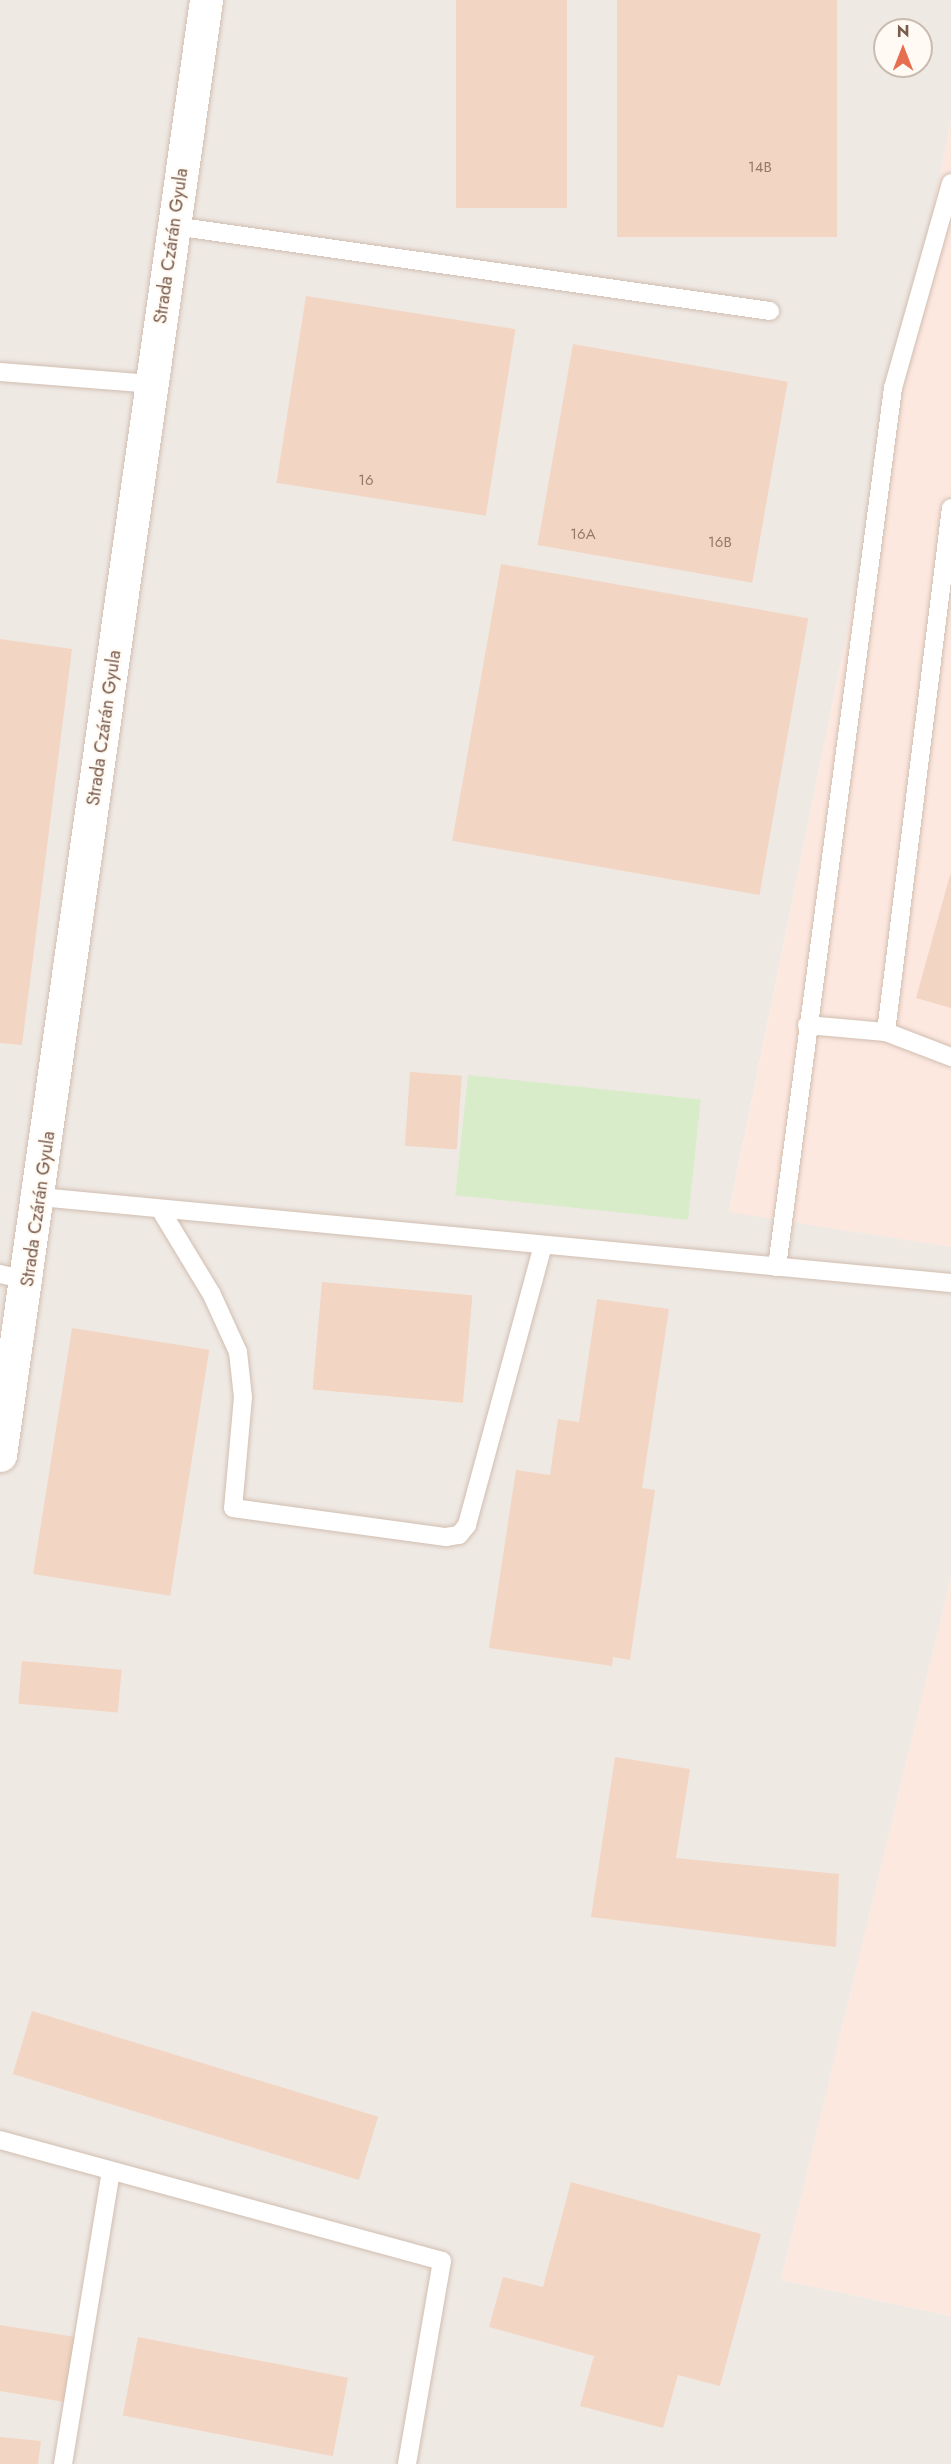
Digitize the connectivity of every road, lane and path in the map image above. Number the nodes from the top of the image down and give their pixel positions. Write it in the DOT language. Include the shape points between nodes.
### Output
graph roads {
  1 [pos="206,0"];
  2 [pos="951,183"];
  3 [pos="174,226"];
  4 [pos="770,310"];
  5 [pos="0,372"];
  6 [pos="152,384"];
  7 [pos="951,508"];
  8 [pos="807,1025"];
  9 [pos="886,1032"];
  10 [pos="951,1057"];
  11 [pos="40,1197"];
  12 [pos="160,1209"];
  13 [pos="543,1245"];
  14 [pos="777,1267"];
  15 [pos="14,1277"];
  16 [pos="951,1283"];
  17 [pos="0,1455"];
  18 [pos="0,2140"];
  19 [pos="111,2171"];
  20 [pos="63,2464"];
  21 [pos="407,2464"];
  1 -- 3 [label="street, Strada Czárán Gyula"];
  2 -- 8 [label="lane" via="893,388"];
  3 -- 4 [label="lane"];
  3 -- 6 [label="street, Strada Czárán Gyula"];
  5 -- 6 [label="lane"];
  6 -- 11 [label="street, Strada Czárán Gyula"];
  7 -- 9 [label="lane"];
  8 -- 9 [label="lane"];
  8 -- 14 [label="lane"];
  9 -- 10 [label="lane"];
  11 -- 12 [label="lane"];
  11 -- 15 [label="street, Strada Czárán Gyula"];
  12 -- 13 [label="lane"];
  12 -- 13 [label="lane" via="213,1295 238,1352 243,1397 233,1508 446,1537 459,1535 466,1526"];
  13 -- 14 [label="lane"];
  14 -- 16 [label="lane"];
  15 -- 17 [label="street, Strada Czárán Gyula"];
  18 -- 19 [label="lane"];
  19 -- 20 [label="lane"];
  19 -- 21 [label="lane" via="442,2261"];
}
